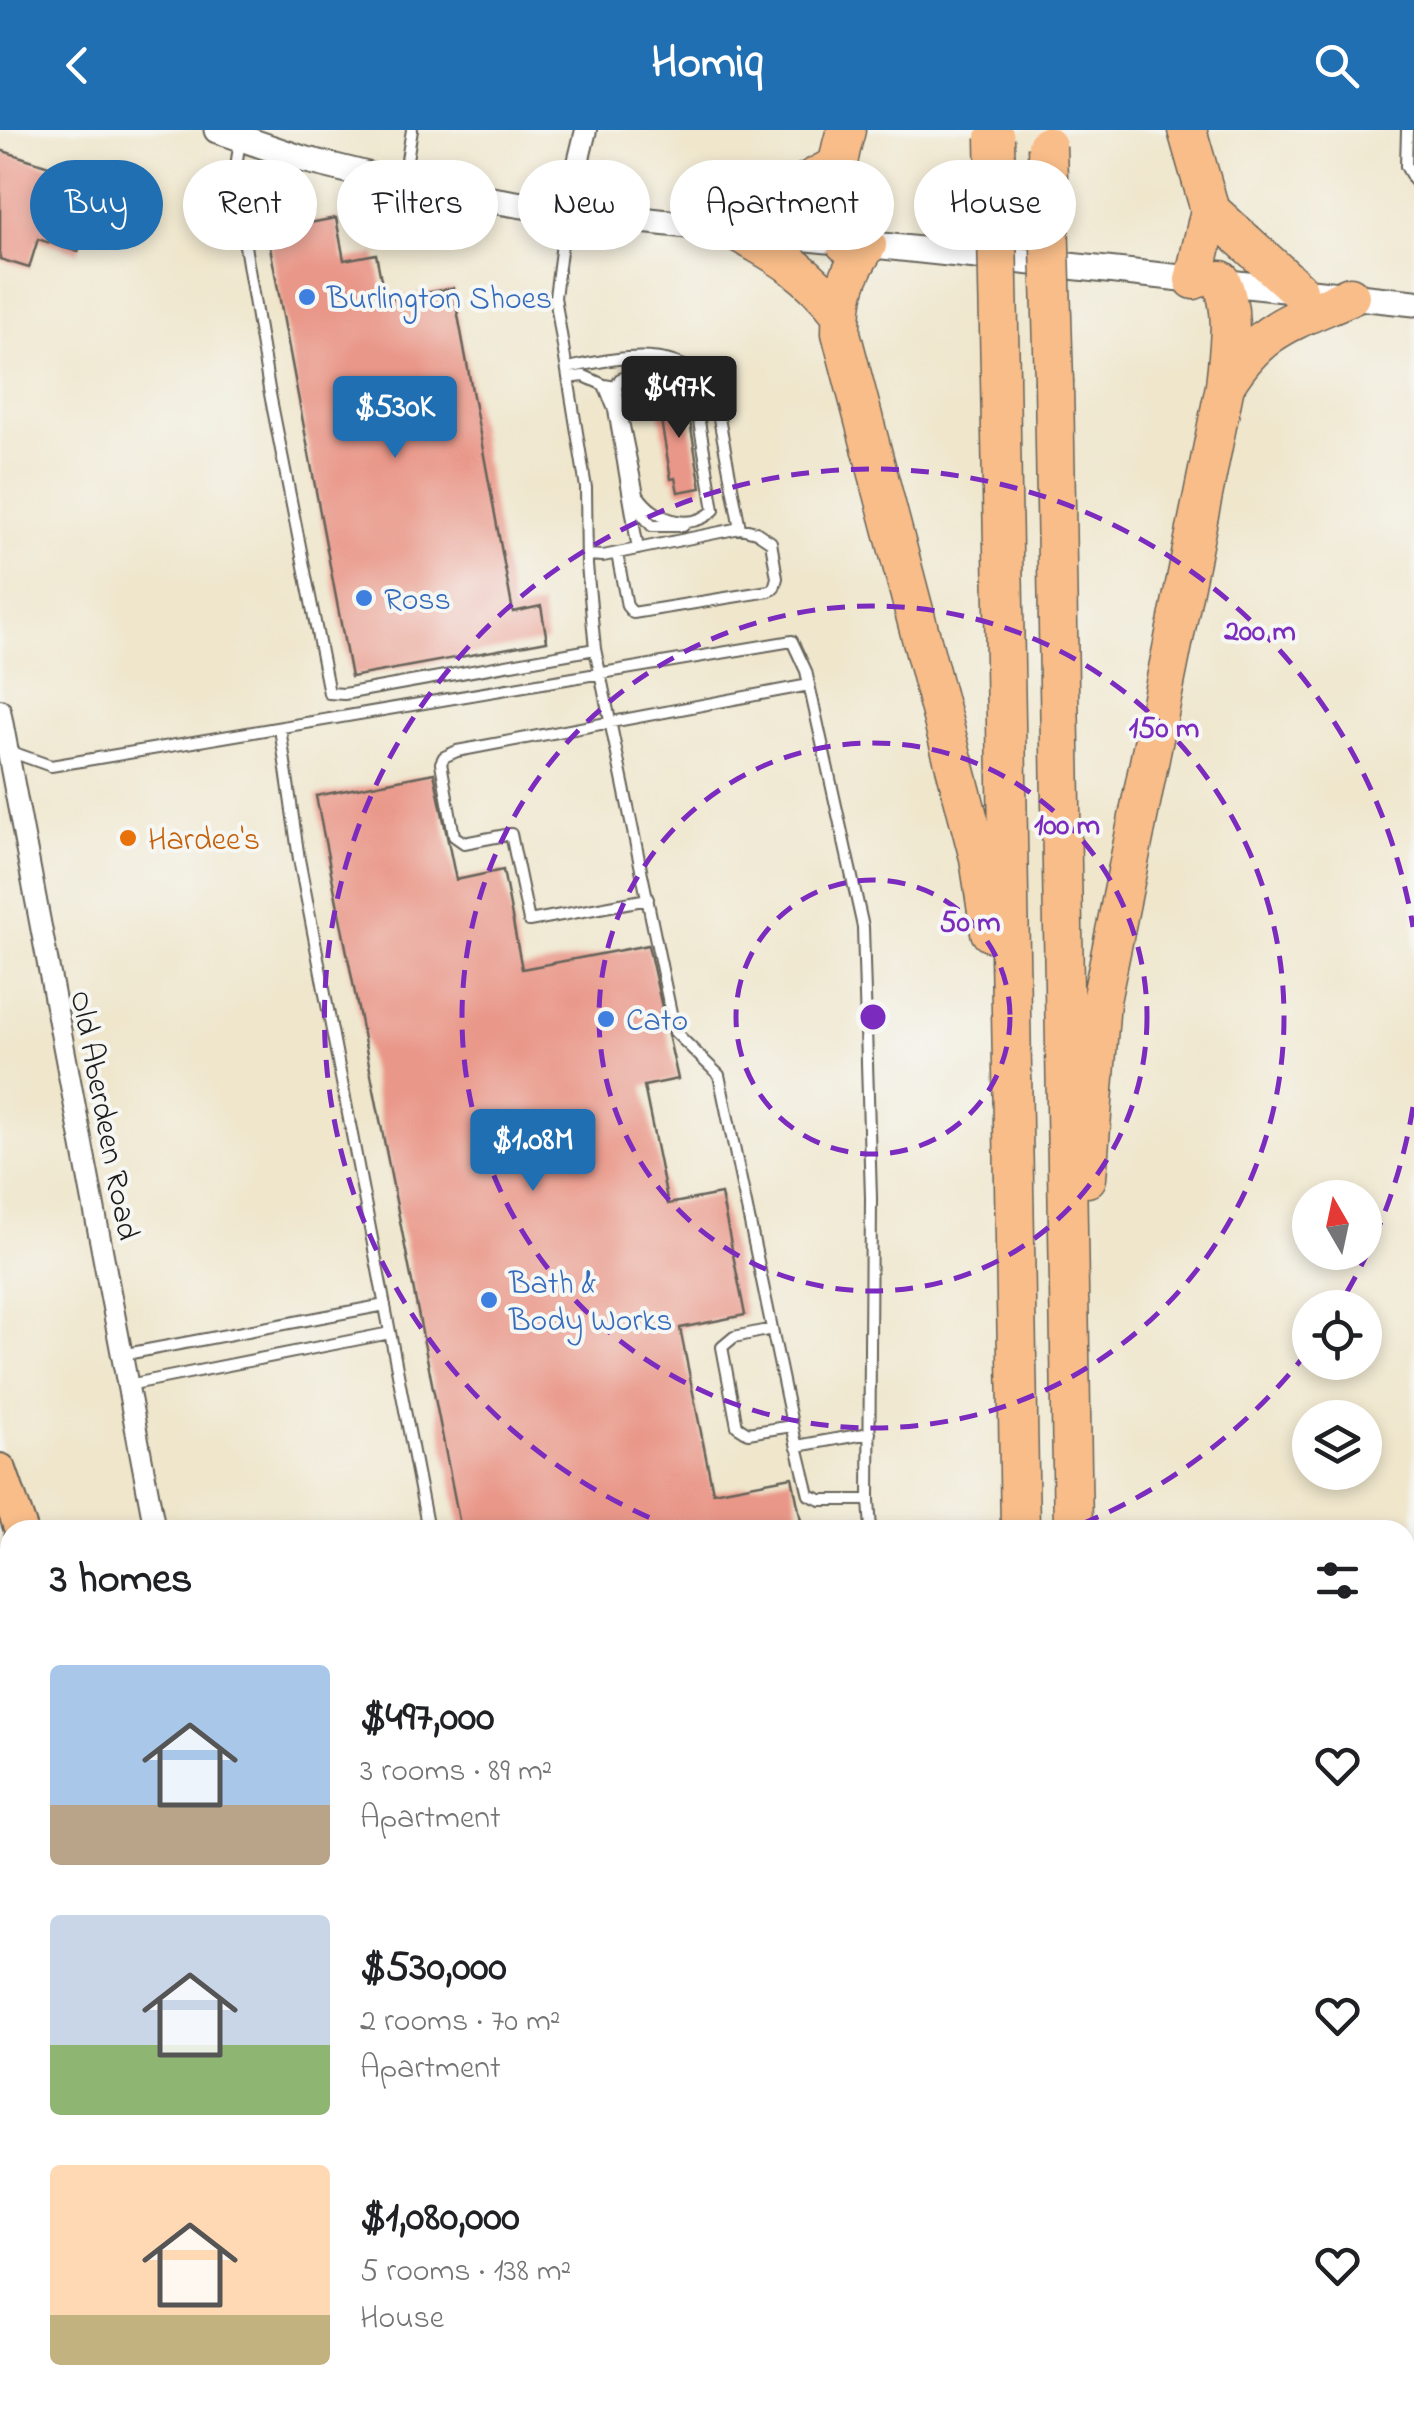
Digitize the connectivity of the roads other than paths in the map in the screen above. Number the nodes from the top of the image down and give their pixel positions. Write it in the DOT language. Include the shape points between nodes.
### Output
graph roads {
  1 [pos="412,130"];
  2 [pos="586,130"];
  3 [pos="1187,130"];
  4 [pos="1407,130"];
  5 [pos="234,133"];
  6 [pos="995,134"];
  7 [pos="1047,138"];
  8 [pos="1410,158"];
  9 [pos="407,160"];
  10 [pos="579,160"];
  11 [pos="337,168"];
  12 [pos="1414,180"];
  13 [pos="1210,210"];
  14 [pos="894,248"];
  15 [pos="561,250"];
  16 [pos="765,250"];
  17 [pos="855,250"];
  18 [pos="1207,280"];
  19 [pos="1298,290"];
  20 [pos="1350,296"];
  21 [pos="1414,303"];
  22 [pos="841,314"];
  23 [pos="657,360"];
  24 [pos="690,368"];
  25 [pos="567,373"];
  26 [pos="610,386"];
  27 [pos="1225,386"];
  28 [pos="740,528"];
  29 [pos="638,550"];
  30 [pos="617,554"];
  31 [pos="587,555"];
  32 [pos="595,649"];
  33 [pos="602,671"];
  34 [pos="809,685"];
  35 [pos="0,710"];
  36 [pos="612,721"];
  37 [pos="280,728"];
  38 [pos="4,752"];
  39 [pos="6,777"];
  40 [pos="648,899"];
  41 [pos="1014,1100"];
  42 [pos="385,1305"];
  43 [pos="772,1329"];
  44 [pos="390,1333"];
  45 [pos="1070,1350"];
  46 [pos="121,1355"];
  47 [pos="127,1385"];
  48 [pos="792,1426"];
  49 [pos="870,1433"];
  50 [pos="797,1448"];
  51 [pos="0,1470"];
  52 [pos="869,1500"];
  53 [pos="18,1520"];
  54 [pos="153,1520"];
  55 [pos="426,1520"];
  56 [pos="870,1520"];
  57 [pos="1020,1520"];
  58 [pos="1073,1520"];
  1 -- 9 [label="lane"];
  2 -- 10 [label="street"];
  3 -- 13 [label="highway"];
  4 -- 8 [label="lane"];
  5 -- 11 [label="street"];
  5 -- 32 [label="lane" via="234,180 269,389 329,693"];
  6 -- 41 [label="highway, bridge"];
  7 -- 45 [label="highway, bridge"];
  8 -- 12 [label="lane" via="1406,166"];
  13 -- 18 [label="highway"];
  13 -- 19 [label="highway"];
  14 -- 18 [label="street"];
  15 -- 25 [label="lane" via="555,297"];
  16 -- 22 [label="highway" via="796,266"];
  17 -- 22 [label="highway"];
  18 -- 19 [label="street"];
  18 -- 27 [label="highway" via="1227,294"];
  19 -- 20 [label="street"];
  20 -- 21 [label="street"];
  20 -- 27 [label="highway" via="1262,337"];
  22 -- 41 [label="highway" via="979,858"];
  23 -- 24 [label="lane"];
  23 -- 25 [label="lane" via="630,356"];
  23 -- 26 [label="lane" via="655,367"];
  24 -- 26 [label="lane" via="715,501 709,515 685,521 660,517 638,495"];
  24 -- 28 [label="lane" via="713,387"];
  25 -- 26 [label="lane"];
  25 -- 31 [label="lane" via="586,488"];
  26 -- 29 [label="lane"];
  27 -- 45 [label="highway" via="1101,1001"];
  28 -- 29 [label="lane"];
  28 -- 30 [label="lane" via="771,542 778,578 768,592 633,613"];
  29 -- 30 [label="lane"];
  30 -- 31 [label="lane"];
  31 -- 32 [label="lane"];
  32 -- 33 [label="lane"];
  33 -- 34 [label="lane" via="792,641"];
  33 -- 36 [label="lane"];
  33 -- 37 [label="lane"];
  34 -- 36 [label="lane"];
  34 -- 49 [label="lane" via="863,928"];
  35 -- 38 [label="street, Old Aberdeen Road"];
  36 -- 40 [label="lane"];
  36 -- 40 [label="lane" via="444,757 454,836 464,844 510,834 529,921"];
  37 -- 38 [label="lane" via="52,766"];
  37 -- 42 [label="lane"];
  38 -- 39 [label="street, Old Aberdeen Road"];
  39 -- 46 [label="street, Old Aberdeen Road"];
  40 -- 43 [label="lane" via="675,1032 719,1075"];
  41 -- 57 [label="highway"];
  42 -- 44 [label="lane"];
  42 -- 46 [label="lane"];
  43 -- 48 [label="lane"];
  43 -- 48 [label="lane" via="734,1336 722,1347 732,1410 737,1426 748,1433"];
  44 -- 47 [label="lane"];
  44 -- 55 [label="lane"];
  45 -- 58 [label="highway"];
  46 -- 47 [label="street, Old Aberdeen Road"];
  47 -- 54 [label="street, Old Aberdeen Road"];
  48 -- 50 [label="lane"];
  49 -- 50 [label="lane"];
  49 -- 52 [label="lane"];
  50 -- 52 [label="lane" via="809,1495"];
  51 -- 53 [label="highway"];
  52 -- 56 [label="lane"];
}
